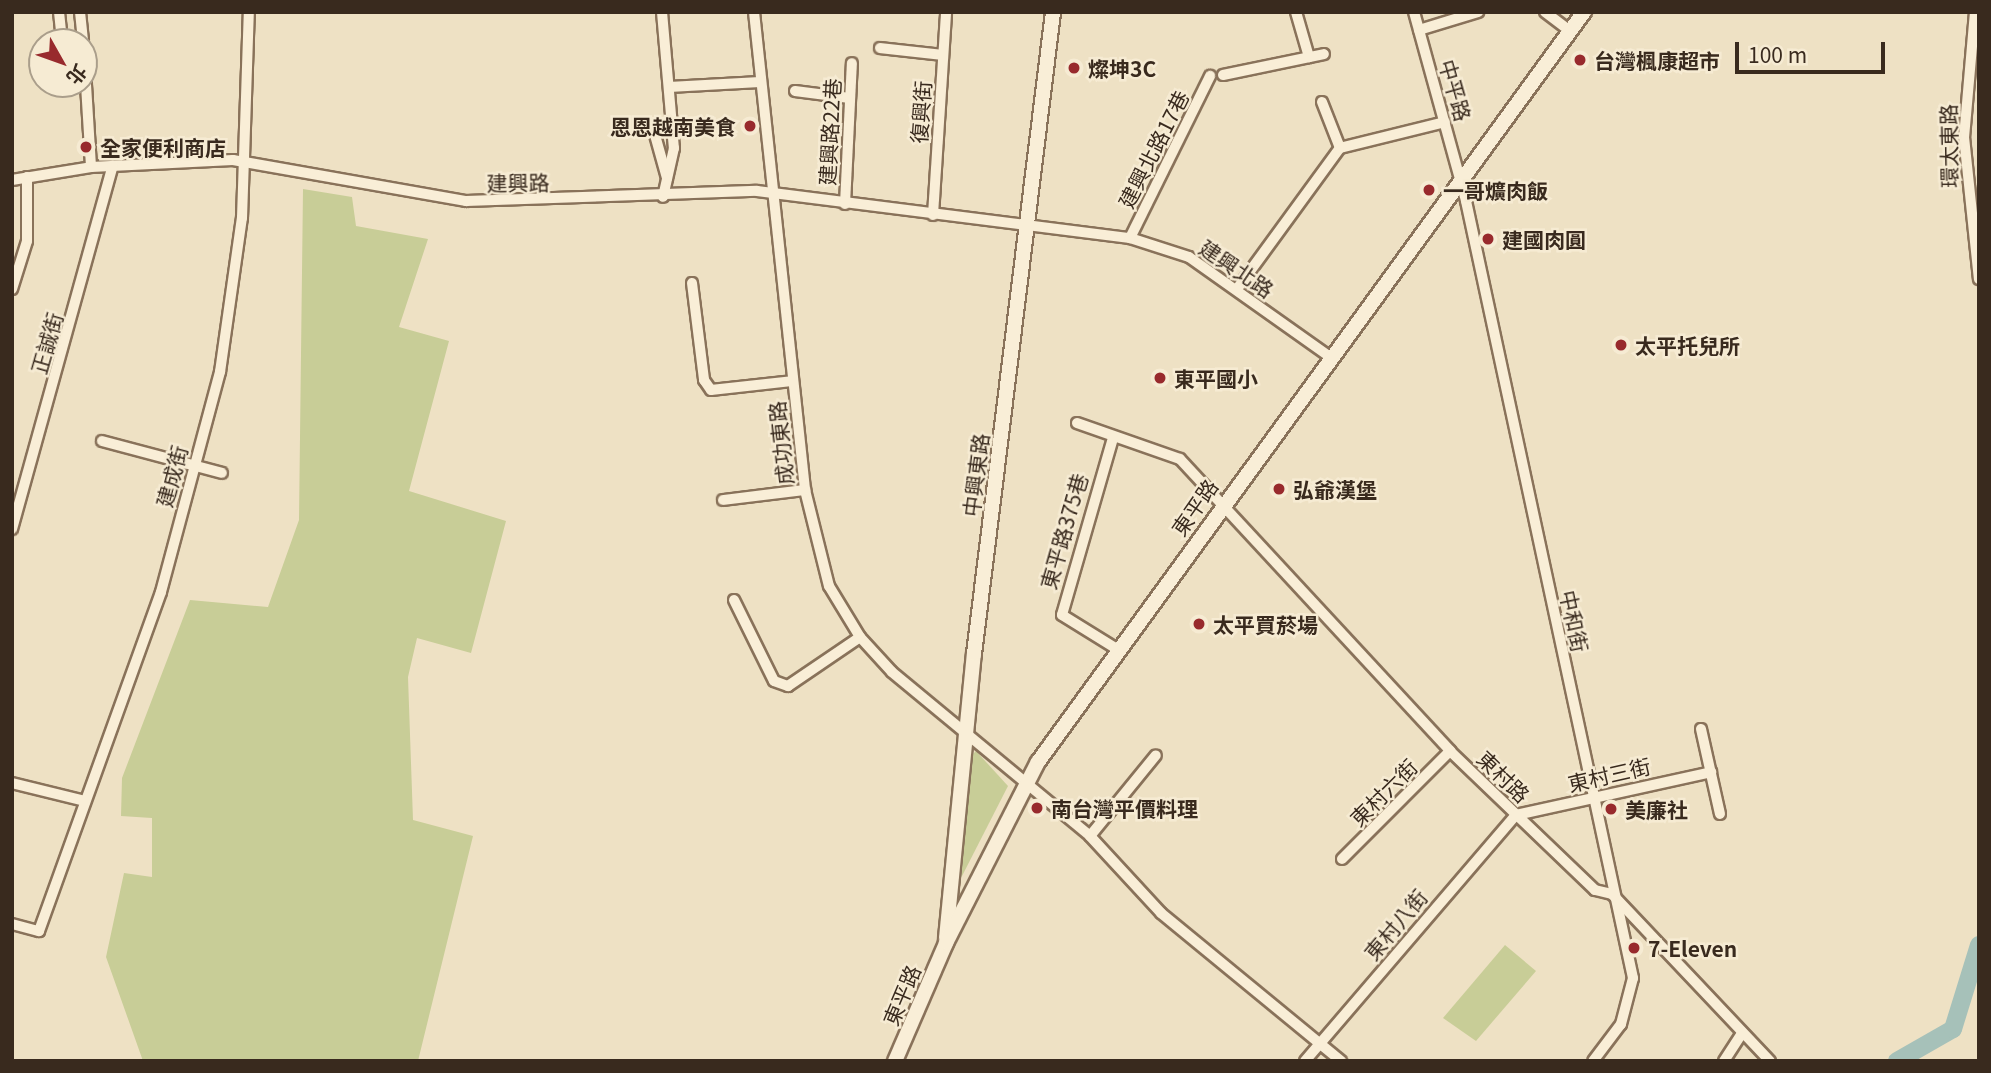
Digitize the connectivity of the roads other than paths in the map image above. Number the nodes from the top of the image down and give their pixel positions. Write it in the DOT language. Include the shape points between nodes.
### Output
graph roads {
  1 [pos="249,12"];
  2 [pos="662,12"];
  3 [pos="754,12"];
  4 [pos="946,12"];
  5 [pos="1053,12"];
  6 [pos="1296,12"];
  7 [pos="1413,12"];
  8 [pos="1478,12"];
  9 [pos="1545,12"];
  10 [pos="1584,12"];
  11 [pos="1975,12"];
  12 [pos="1419,30"];
  13 [pos="1570,31"];
  14 [pos="880,48"];
  15 [pos="1324,54"];
  16 [pos="943,55"];
  17 [pos="1309,57"];
  18 [pos="852,63"];
  19 [pos="1223,75"];
  20 [pos="1210,76"];
  21 [pos="760,82"];
  22 [pos="669,87"];
  23 [pos="795,92"];
  24 [pos="87,98"];
  25 [pos="850,98"];
  26 [pos="1322,102"];
  27 [pos="1445,122"];
  28 [pos="655,135"];
  29 [pos="1340,148"];
  30 [pos="243,164"];
  31 [pos="113,166"];
  32 [pos="91,167"];
  33 [pos="12,168"];
  34 [pos="19,179"];
  35 [pos="1461,179"];
  36 [pos="667,181"];
  37 [pos="773,195"];
  38 [pos="663,197"];
  39 [pos="845,204"];
  40 [pos="933,215"];
  41 [pos="1027,228"];
  42 [pos="1130,238"];
  43 [pos="1979,279"];
  44 [pos="692,283"];
  45 [pos="12,289"];
  46 [pos="1237,289"];
  47 [pos="1330,357"];
  48 [pos="792,381"];
  49 [pos="1077,423"];
  50 [pos="1113,438"];
  51 [pos="102,441"];
  52 [pos="194,465"];
  53 [pos="222,472"];
  54 [pos="805,490"];
  55 [pos="723,500"];
  56 [pos="1223,503"];
  57 [pos="12,529"];
  58 [pos="734,600"];
  59 [pos="860,637"];
  60 [pos="1117,649"];
  61 [pos="1701,729"];
  62 [pos="965,730"];
  63 [pos="1450,751"];
  64 [pos="1156,755"];
  65 [pos="1711,772"];
  66 [pos="12,783"];
  67 [pos="1026,784"];
  68 [pos="1594,797"];
  69 [pos="85,801"];
  70 [pos="1720,814"];
  71 [pos="1517,815"];
  72 [pos="1090,836"];
  73 [pos="1342,859"];
  74 [pos="1612,894"];
  75 [pos="12,924"];
  76 [pos="946,943"];
  77 [pos="1742,1033"];
  78 [pos="1320,1043"];
  79 [pos="895,1061"];
  80 [pos="1305,1061"];
  81 [pos="1341,1061"];
  82 [pos="1593,1061"];
  83 [pos="1724,1061"];
  84 [pos="1770,1061"];
  1 -- 30 [label="street, 建成街"];
  2 -- 22 [label="street"];
  3 -- 21 [label="street, 成功東路"];
  4 -- 16 [label="street, 復興街"];
  5 -- 41 [label="street, 中興東路"];
  6 -- 17 [label="street"];
  7 -- 12 [label="street, 中平路"];
  8 -- 12 [label="street"];
  9 -- 13 [label="street"];
  10 -- 13 [label="street, 東平路"];
  11 -- 43 [label="street, 環太東路" via="1964,136"];
  12 -- 27 [label="street, 中平路"];
  13 -- 35 [label="street, 東平路"];
  14 -- 16 [label="street"];
  15 -- 17 [label="street"];
  16 -- 40 [label="street, 復興街"];
  17 -- 19 [label="street"];
  18 -- 25 [label="street, 建興路22巷"];
  20 -- 42 [label="street, 建興北路17巷"];
  21 -- 22 [label="street"];
  21 -- 37 [label="street, 成功東路"];
  22 -- 36 [label="street" via="674,148"];
  23 -- 25 [label="street"];
  24 -- 32 [label="street"];
  25 -- 39 [label="street, 建興路22巷"];
  26 -- 29 [label="street"];
  27 -- 29 [label="street"];
  27 -- 35 [label="street, 中平路"];
  28 -- 36 [label="street"];
  29 -- 46 [label="street"];
  30 -- 31 [label="street, 建興路"];
  30 -- 38 [label="street, 建興路" via="493,203"];
  30 -- 52 [label="street, 建成街" via="229,329"];
  31 -- 32 [label="street, 建興路"];
  31 -- 57 [label="street, 正誠街"];
  32 -- 34 [label="street, 建興路"];
  33 -- 34 [label="street"];
  34 -- 45 [label="street" via="27,241"];
  35 -- 47 [label="street, 東平路"];
  35 -- 68 [label="street, 中和街"];
  36 -- 38 [label="street"];
  37 -- 38 [label="street, 建興路"];
  37 -- 39 [label="street, 建興路"];
  37 -- 48 [label="street, 成功東路"];
  39 -- 40 [label="street, 建興路"];
  40 -- 41 [label="street, 建興路"];
  41 -- 42 [label="street, 建興北路"];
  41 -- 62 [label="street, 中興東路"];
  42 -- 46 [label="street, 建興北路" via="1189,257"];
  44 -- 48 [label="street" via="704,380 710,390"];
  46 -- 47 [label="street, 建興北路"];
  47 -- 56 [label="street, 東平路"];
  48 -- 54 [label="street, 成功東路"];
  49 -- 50 [label="street"];
  50 -- 56 [label="street" via="1180,459"];
  50 -- 60 [label="street, 東平路375巷" via="1062,615"];
  51 -- 52 [label="street"];
  52 -- 53 [label="street"];
  52 -- 69 [label="street, 建成街" via="161,592"];
  54 -- 55 [label="street"];
  54 -- 59 [label="street, 成功東路" via="825,578"];
  56 -- 60 [label="street, 東平路"];
  56 -- 63 [label="street, 東村路"];
  58 -- 59 [label="street" via="774,681 788,686"];
  59 -- 62 [label="street, 成功東路" via="899,678"];
  60 -- 67 [label="street, 東平路"];
  61 -- 65 [label="street"];
  62 -- 67 [label="street, 成功東路"];
  62 -- 76 [label="street, 中興東路"];
  63 -- 71 [label="street, 東村路"];
  63 -- 73 [label="street, 東村六街"];
  64 -- 72 [label="street"];
  65 -- 68 [label="street, 東村三街"];
  65 -- 70 [label="street"];
  66 -- 69 [label="street"];
  67 -- 72 [label="street"];
  67 -- 76 [label="street, 東平路"];
  68 -- 71 [label="street, 東村三街"];
  68 -- 74 [label="street, 中和街"];
  69 -- 75 [label="street, 建成街" via="39,931"];
  71 -- 74 [label="street, 東村路" via="1595,890"];
  71 -- 78 [label="street, 東村八街"];
  72 -- 78 [label="street" via="1161,913"];
  74 -- 77 [label="street, 東村路"];
  74 -- 82 [label="street, 中和街" via="1633,978 1630,1004"];
  76 -- 79 [label="street, 東平路"];
  77 -- 83 [label="street"];
  77 -- 84 [label="street, 東村路"];
  78 -- 80 [label="street, 東村八街"];
  78 -- 81 [label="street"];
}
